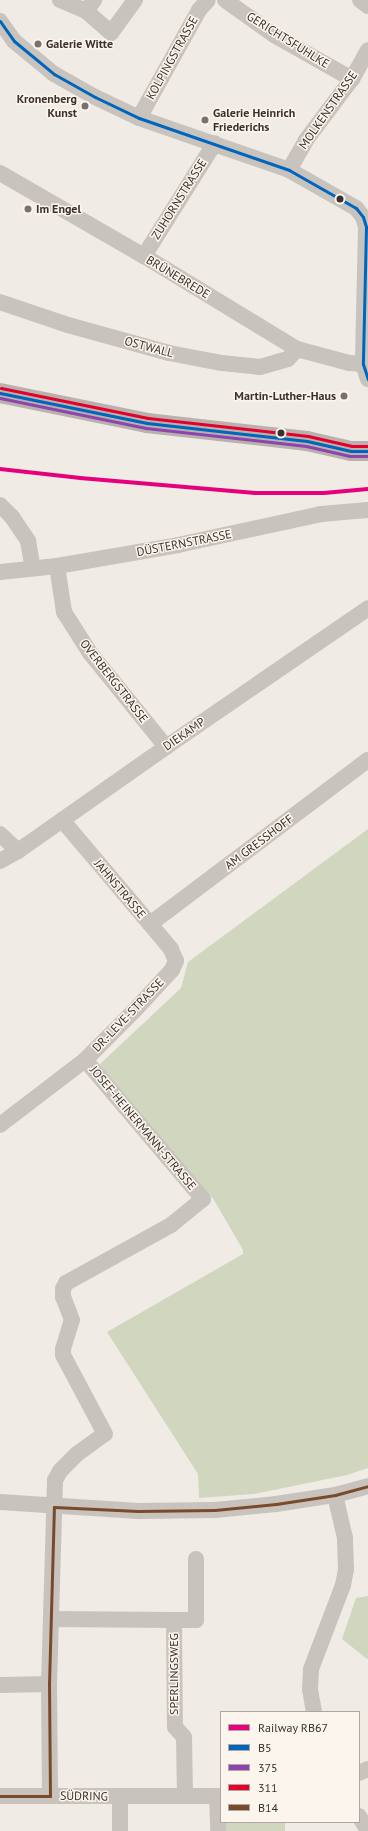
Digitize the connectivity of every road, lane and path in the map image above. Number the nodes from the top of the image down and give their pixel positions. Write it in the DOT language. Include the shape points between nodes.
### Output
graph roads {
  1 [pos="60,0"];
  2 [pos="135,0"];
  3 [pos="225,0"];
  4 [pos="360,0"];
  5 [pos="198,3"];
  6 [pos="90,6"];
  7 [pos="368,6"];
  8 [pos="0,21"];
  9 [pos="368,50"];
  10 [pos="352,79"];
  11 [pos="140,118"];
  12 [pos="215,143"];
  13 [pos="289,170"];
  14 [pos="0,173"];
  15 [pos="365,216"];
  16 [pos="144,256"];
  17 [pos="0,302"];
  18 [pos="297,348"];
  19 [pos="365,364"];
  20 [pos="0,393"];
  21 [pos="307,441"];
  22 [pos="368,442"];
  23 [pos="368,451"];
  24 [pos="0,505"];
  25 [pos="368,510"];
  26 [pos="57,566"];
  27 [pos="33,569"];
  28 [pos="0,572"];
  29 [pos="368,608"];
  30 [pos="166,747"];
  31 [pos="368,760"];
  32 [pos="62,820"];
  33 [pos="0,834"];
  34 [pos="18,851"];
  35 [pos="0,861"];
  36 [pos="150,924"];
  37 [pos="176,961"];
  38 [pos="85,1060"];
  39 [pos="0,1125"];
  40 [pos="368,1486"];
  41 [pos="335,1495"];
  42 [pos="0,1502"];
  43 [pos="54,1507"];
  44 [pos="196,1559"];
  45 [pos="51,1619"];
  46 [pos="174,1620"];
  47 [pos="49,1684"];
  48 [pos="0,1685"];
  49 [pos="314,1711"];
  50 [pos="0,1796"];
  51 [pos="50,1796"];
  52 [pos="120,1796"];
  53 [pos="185,1796"];
  54 [pos="219,1796"];
  55 [pos="360,1818"];
  56 [pos="120,1831"];
  57 [pos="218,1831"];
  58 [pos="368,1831"];
  1 -- 6 [label="street"];
  2 -- 6 [label="street" via="111,33"];
  3 -- 10 [label="street, GERICHTSFUHLKE" via="274,35"];
  4 -- 7 [label="street"];
  5 -- 11 [label="street, KOLPINGSTRASSE"];
  8 -- 11 [label="street" via="14,41 54,74"];
  9 -- 10 [label="street, MOLKENSTRASSE"];
  10 -- 13 [label="street, MOLKENSTRASSE" via="306,140"];
  11 -- 12 [label="street"];
  12 -- 13 [label="street"];
  12 -- 16 [label="street, ZUHORNSTRASSE"];
  13 -- 15 [label="street" via="356,208"];
  14 -- 16 [label="street, BRÜNEBREDE"];
  15 -- 19 [label="street"];
  16 -- 18 [label="street, BRÜNEBREDE"];
  17 -- 18 [label="street, OSTWALL" via="169,354 222,364 260,368 288,359"];
  18 -- 19 [label="street, BRÜNEBREDE" via="349,363"];
  20 -- 21 [label="main road" via="148,423"];
  21 -- 22 [label="main road"];
  21 -- 23 [label="main road" via="351,451"];
  24 -- 27 [label="street" via="12,517 28,541"];
  25 -- 26 [label="street, DÜSTERNSTRASSE" via="321,514 178,545"];
  26 -- 27 [label="street, DÜSTERNSTRASSE"];
  26 -- 30 [label="street, OVERBERGSTRASSE" via="64,612 90,653"];
  27 -- 28 [label="street, DÜSTERNSTRASSE"];
  29 -- 30 [label="street, DIEKAMP"];
  30 -- 32 [label="street, DIEKAMP"];
  31 -- 36 [label="street, AM GRESSHOFF"];
  32 -- 34 [label="street, DIEKAMP"];
  32 -- 36 [label="street, JAHNSTRASSE"];
  33 -- 34 [label="street"];
  34 -- 35 [label="street, DIEKAMP"];
  36 -- 37 [label="street, JAHNSTRASSE" via="171,949"];
  37 -- 38 [label="street, DR.-LEVE-STRASSE" via="172,970 144,1001"];
  38 -- 39 [label="street, DR.-LEVE-STRASSE"];
  38 -- 43 [label="street, JOSEF-HEINERMANN-STRASSE" via="203,1199 171,1225 66,1283 63,1297 72,1320 63,1355 105,1434 77,1454 60,1471 55,1480"];
  40 -- 41 [label="street"];
  41 -- 43 [label="street" via="215,1510 138,1511"];
  41 -- 49 [label="street" via="345,1538 346,1569 343,1585 311,1669 310,1688"];
  42 -- 43 [label="street"];
  43 -- 45 [label="street"];
  44 -- 46 [label="street, SPERLINGSWEG" via="196,1620"];
  45 -- 46 [label="street, SPERLINGSWEG"];
  45 -- 47 [label="street"];
  46 -- 53 [label="street, SPERLINGSWEG" via="175,1726 184,1737"];
  47 -- 48 [label="street"];
  47 -- 51 [label="street"];
  50 -- 51 [label="street, SÜDRING"];
  51 -- 52 [label="street, SÜDRING"];
  52 -- 53 [label="street, SÜDRING"];
  52 -- 56 [label="street, SÜDRING"];
  53 -- 54 [label="street, SÜDRING"];
  54 -- 57 [label="street"];
  55 -- 58 [label="street"];
}
